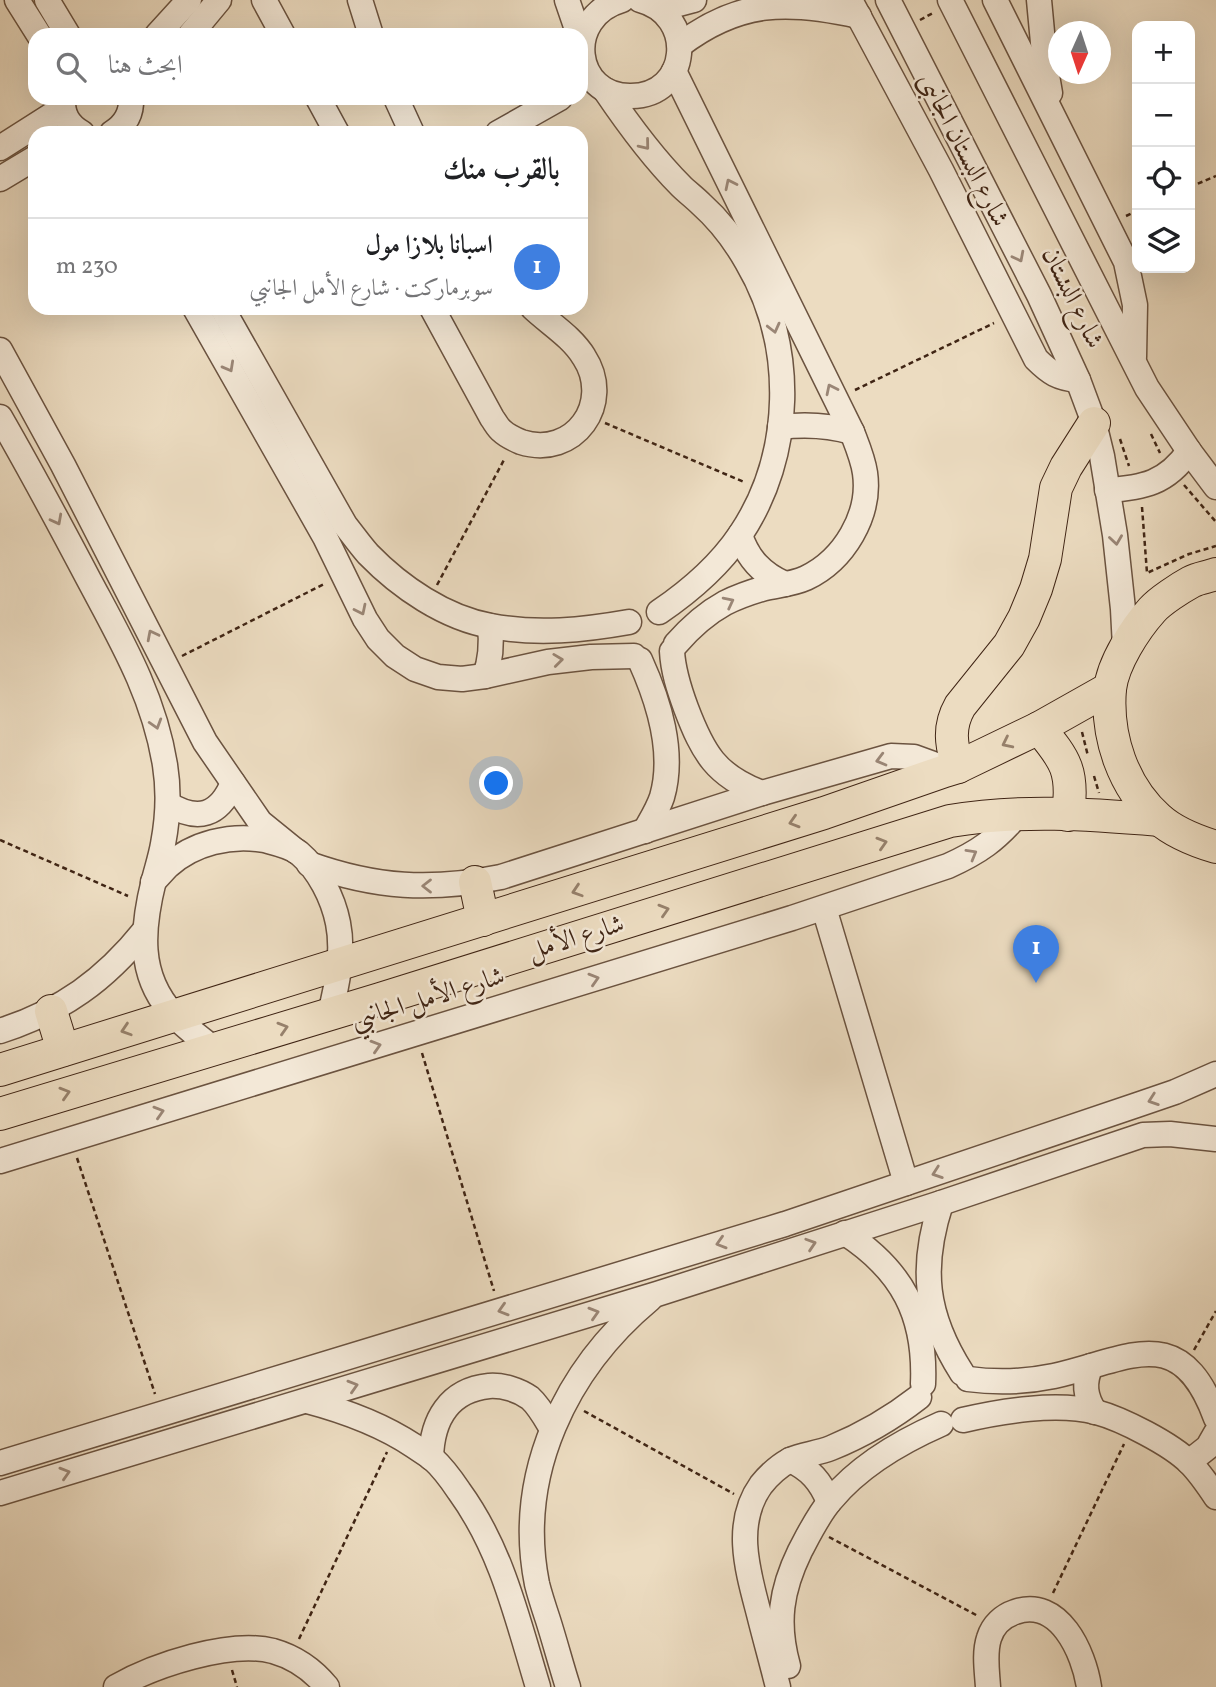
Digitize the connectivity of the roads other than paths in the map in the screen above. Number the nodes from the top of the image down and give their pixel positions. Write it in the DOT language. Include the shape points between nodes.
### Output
graph roads {
  1 [pos="17,0"];
  2 [pos="47,0"];
  3 [pos="189,0"];
  4 [pos="219,0"];
  5 [pos="264,0"];
  6 [pos="360,0"];
  7 [pos="567,0"];
  8 [pos="622,0"];
  9 [pos="694,0"];
  10 [pos="888,0"];
  11 [pos="995,0"];
  12 [pos="1039,0"];
  13 [pos="951,2"];
  14 [pos="650,4"];
  15 [pos="855,8"];
  16 [pos="34,28"];
  17 [pos="64,28"];
  18 [pos="163,28"];
  19 [pos="196,28"];
  20 [pos="279,28"];
  21 [pos="369,28"];
  22 [pos="577,28"];
  23 [pos="586,28"];
  24 [pos="680,45"];
  25 [pos="674,71"];
  26 [pos="593,85"];
  27 [pos="60,105"];
  28 [pos="63,105"];
  29 [pos="322,105"];
  30 [pos="399,105"];
  31 [pos="548,105"];
  32 [pos="1055,118"];
  33 [pos="31,126"];
  34 [pos="74,126"];
  35 [pos="333,126"];
  36 [pos="409,126"];
  37 [pos="510,126"];
  38 [pos="28,128"];
  39 [pos="0,148"];
  40 [pos="28,162"];
  41 [pos="0,179"];
  42 [pos="199,315"];
  43 [pos="226,315"];
  44 [pos="436,315"];
  45 [pos="541,315"];
  46 [pos="0,351"];
  47 [pos="1134,361"];
  48 [pos="1078,380"];
  49 [pos="0,417"];
  50 [pos="780,427"];
  51 [pos="1106,429"];
  52 [pos="852,432"];
  53 [pos="1189,451"];
  54 [pos="63,465"];
  55 [pos="36,481"];
  56 [pos="1216,487"];
  57 [pos="1107,490"];
  58 [pos="740,535"];
  59 [pos="367,553"];
  60 [pos="344,574"];
  61 [pos="1216,574"];
  62 [pos="785,584"];
  63 [pos="659,611"];
  64 [pos="629,622"];
  65 [pos="490,626"];
  66 [pos="1125,647"];
  67 [pos="674,648"];
  68 [pos="637,658"];
  69 [pos="485,676"];
  70 [pos="1110,688"];
  71 [pos="1039,727"];
  72 [pos="952,769"];
  73 [pos="233,783"];
  74 [pos="762,793"];
  75 [pos="168,804"];
  76 [pos="1018,814"];
  77 [pos="1069,815"];
  78 [pos="1160,820"];
  79 [pos="645,831"];
  80 [pos="1207,846"];
  81 [pos="303,858"];
  82 [pos="475,882"];
  83 [pos="151,894"];
  84 [pos="824,908"];
  85 [pos="483,920"];
  86 [pos="145,930"];
  87 [pos="339,964"];
  88 [pos="51,1011"];
  89 [pos="330,1014"];
  90 [pos="173,1015"];
  91 [pos="0,1031"];
  92 [pos="214,1048"];
  93 [pos="63,1049"];
  94 [pos="0,1070"];
  95 [pos="1216,1074"];
  96 [pos="0,1114"];
  97 [pos="1216,1139"];
  98 [pos="0,1161"];
  99 [pos="905,1183"];
  100 [pos="941,1203"];
  101 [pos="845,1233"];
  102 [pos="657,1294"];
  103 [pos="1091,1366"];
  104 [pos="965,1376"];
  105 [pos="921,1390"];
  106 [pos="306,1401"];
  107 [pos="1095,1412"];
  108 [pos="1216,1418"];
  109 [pos="952,1422"];
  110 [pos="128,1425"];
  111 [pos="552,1429"];
  112 [pos="1216,1433"];
  113 [pos="136,1451"];
  114 [pos="431,1458"];
  115 [pos="790,1460"];
  116 [pos="1189,1462"];
  117 [pos="0,1464"];
  118 [pos="0,1493"];
  119 [pos="1216,1497"];
  120 [pos="829,1502"];
  121 [pos="749,1572"];
  122 [pos="788,1577"];
  123 [pos="1090,1686"];
  124 [pos="116,1687"];
  125 [pos="327,1687"];
  126 [pos="538,1687"];
  127 [pos="568,1687"];
  128 [pos="778,1687"];
  129 [pos="793,1687"];
  130 [pos="988,1687"];
  1 -- 16 [label="street"];
  2 -- 17 [label="street"];
  3 -- 18 [label="street"];
  4 -- 19 [label="street"];
  5 -- 20 [label="street"];
  6 -- 21 [label="street"];
  7 -- 22 [label="street"];
  8 -- 23 [label="street" via="595,15"];
  9 -- 14 [label="street"];
  10 -- 48 [label="street, شارع البستان, one-way"];
  11 -- 32 [label="street"];
  12 -- 32 [label="street"];
  13 -- 47 [label="street, شارع البستان"];
  14 -- 24 [label="street" via="674,25"];
  15 -- 24 [label="street" via="806,2 751,6 701,28"];
  15 -- 48 [label="street, شارع البستان الجانبى" via="1036,359 1062,379"];
  24 -- 25 [label="street"];
  25 -- 26 [label="street" via="662,86 644,95 624,96"];
  52 -- 25 [label="street, one-way"];
  26 -- 50 [label="street, one-way" via="665,169 718,221 753,272 768,306 779,354"];
  27 -- 33 [label="street"];
  28 -- 34 [label="street"];
  29 -- 35 [label="street"];
  30 -- 36 [label="street"];
  31 -- 37 [label="street"];
  32 -- 47 [label="street" via="1126,262 1135,305"];
  38 -- 39 [label="street"];
  40 -- 41 [label="street"];
  42 -- 60 [label="street, one-way"];
  43 -- 59 [label="street" via="345,525"];
  44 -- 45 [label="street" via="502,431 515,440 546,445 578,430 589,416 595,386 584,356"];
  46 -- 54 [label="street"];
  47 -- 53 [label="street, شارع البستان"];
  48 -- 51 [label="street, شارع البستان"];
  49 -- 55 [label="street"];
  50 -- 52 [label="street" via="824,425"];
  50 -- 58 [label="street" via="763,491"];
  51 -- 57 [label="street, شارع البستان" via="1102,456"];
  51 -- 72 [label="main road" via="1066,467 1056,488 1036,589 1009,645 954,718"];
  52 -- 62 [label="street" via="865,473 861,515 840,552 824,567"];
  53 -- 56 [label="street, شارع البستان"];
  53 -- 57 [label="street" via="1172,471 1153,482"];
  54 -- 55 [label="street"];
  73 -- 54 [label="street, one-way" via="205,742"];
  55 -- 75 [label="street, one-way" via="148,698 164,756"];
  57 -- 66 [label="street, شارع البستان, one-way"];
  58 -- 62 [label="street" via="761,570"];
  58 -- 63 [label="street" via="703,578"];
  59 -- 60 [label="street"];
  59 -- 65 [label="street" via="428,601"];
  60 -- 69 [label="street, one-way" via="365,619 395,656 438,677"];
  61 -- 66 [label="main road" via="1192,582 1153,608"];
  67 -- 62 [label="street, one-way" via="690,629 724,604"];
  63 -- 64 [label="street" via="640,613"];
  63 -- 67 [label="street" via="676,628"];
  64 -- 65 [label="street" via="550,631"];
  64 -- 68 [label="street" via="626,643"];
  65 -- 69 [label="street"];
  66 -- 70 [label="main road"];
  67 -- 68 [label="street" via="658,662"];
  67 -- 74 [label="street" via="676,680 701,745 721,770"];
  69 -- 68 [label="street, one-way" via="548,662"];
  68 -- 79 [label="street" via="661,721 667,765 661,800"];
  70 -- 71 [label="main road, شارع الأمل"];
  70 -- 78 [label="main road" via="1111,730 1120,763 1136,794"];
  71 -- 72 [label="main road, شارع الأمل, one-way"];
  71 -- 77 [label="main road" via="1060,752 1068,773"];
  72 -- 74 [label="street, one-way" via="914,757 891,757"];
  72 -- 85 [label="main road, شارع الأمل, one-way"];
  73 -- 75 [label="street" via="214,810 182,813"];
  73 -- 81 [label="street" via="260,822"];
  74 -- 79 [label="street"];
  75 -- 83 [label="street"];
  76 -- 77 [label="main road, شارع الأمل"];
  84 -- 76 [label="street, شارع الأمل الجانبي, one-way" via="968,857 1002,833"];
  89 -- 76 [label="main road, شارع الأمل, one-way" via="950,821"];
  77 -- 78 [label="main road, شارع الأمل"];
  78 -- 80 [label="main road"];
  79 -- 82 [label="street"];
  82 -- 81 [label="street, one-way" via="398,885 353,878"];
  81 -- 83 [label="street" via="276,843 254,838 208,844 169,866"];
  81 -- 87 [label="street" via="333,906 340,938"];
  82 -- 85 [label="main road"];
  83 -- 86 [label="street"];
  98 -- 84 [label="street, شارع الأمل الجانبي, one-way"];
  84 -- 99 [label="street"];
  85 -- 87 [label="main road, شارع الأمل"];
  86 -- 88 [label="street" via="93,984"];
  86 -- 90 [label="street" via="144,956 151,979"];
  87 -- 89 [label="street"];
  87 -- 90 [label="main road, شارع الأمل"];
  88 -- 91 [label="street"];
  88 -- 93 [label="main road"];
  92 -- 89 [label="main road, شارع الأمل, one-way"];
  90 -- 92 [label="street"];
  90 -- 93 [label="main road, شارع الأمل, one-way"];
  96 -- 92 [label="main road, شارع الأمل, one-way"];
  93 -- 94 [label="main road, شارع الأمل"];
  95 -- 99 [label="street, one-way" via="1150,1101"];
  97 -- 100 [label="street" via="1143,1135"];
  99 -- 110 [label="street, one-way"];
  100 -- 101 [label="street"];
  100 -- 104 [label="street" via="929,1252 931,1303 948,1352"];
  102 -- 101 [label="street, one-way"];
  101 -- 105 [label="street" via="881,1260 907,1297 921,1339"];
  106 -- 102 [label="street, one-way"];
  102 -- 111 [label="street" via="615,1332 580,1377"];
  103 -- 104 [label="street" via="1031,1380 989,1382"];
  103 -- 107 [label="street" via="1085,1385"];
  103 -- 108 [label="street" via="1140,1354 1169,1356 1199,1380"];
  104 -- 105 [label="street" via="944,1369 928,1377"];
  104 -- 109 [label="street" via="973,1387 974,1405"];
  105 -- 109 [label="street" via="926,1415"];
  105 -- 115 [label="street" via="885,1421 858,1436"];
  106 -- 113 [label="street"];
  106 -- 114 [label="street" via="371,1422"];
  107 -- 109 [label="street" via="1029,1409"];
  107 -- 116 [label="street" via="1167,1446"];
  109 -- 120 [label="street" via="880,1456"];
  110 -- 113 [label="street"];
  110 -- 117 [label="street"];
  111 -- 114 [label="street" via="530,1399 514,1389 477,1387 447,1406 431,1440"];
  111 -- 127 [label="street" via="533,1506 534,1559 537,1586"];
  112 -- 116 [label="street"];
  118 -- 113 [label="street, one-way"];
  114 -- 126 [label="street" via="487,1534"];
  115 -- 120 [label="street" via="818,1481"];
  115 -- 121 [label="street" via="765,1480 751,1503 745,1540"];
  116 -- 119 [label="street"];
  120 -- 122 [label="street"];
  121 -- 122 [label="street" via="772,1579"];
  121 -- 128 [label="street"];
  122 -- 129 [label="street" via="781,1631"];
  123 -- 130 [label="street" via="1063,1625 1031,1609 1004,1617 996,1625 987,1649"];
  124 -- 125 [label="street" via="198,1656 255,1649 290,1658"];
}
